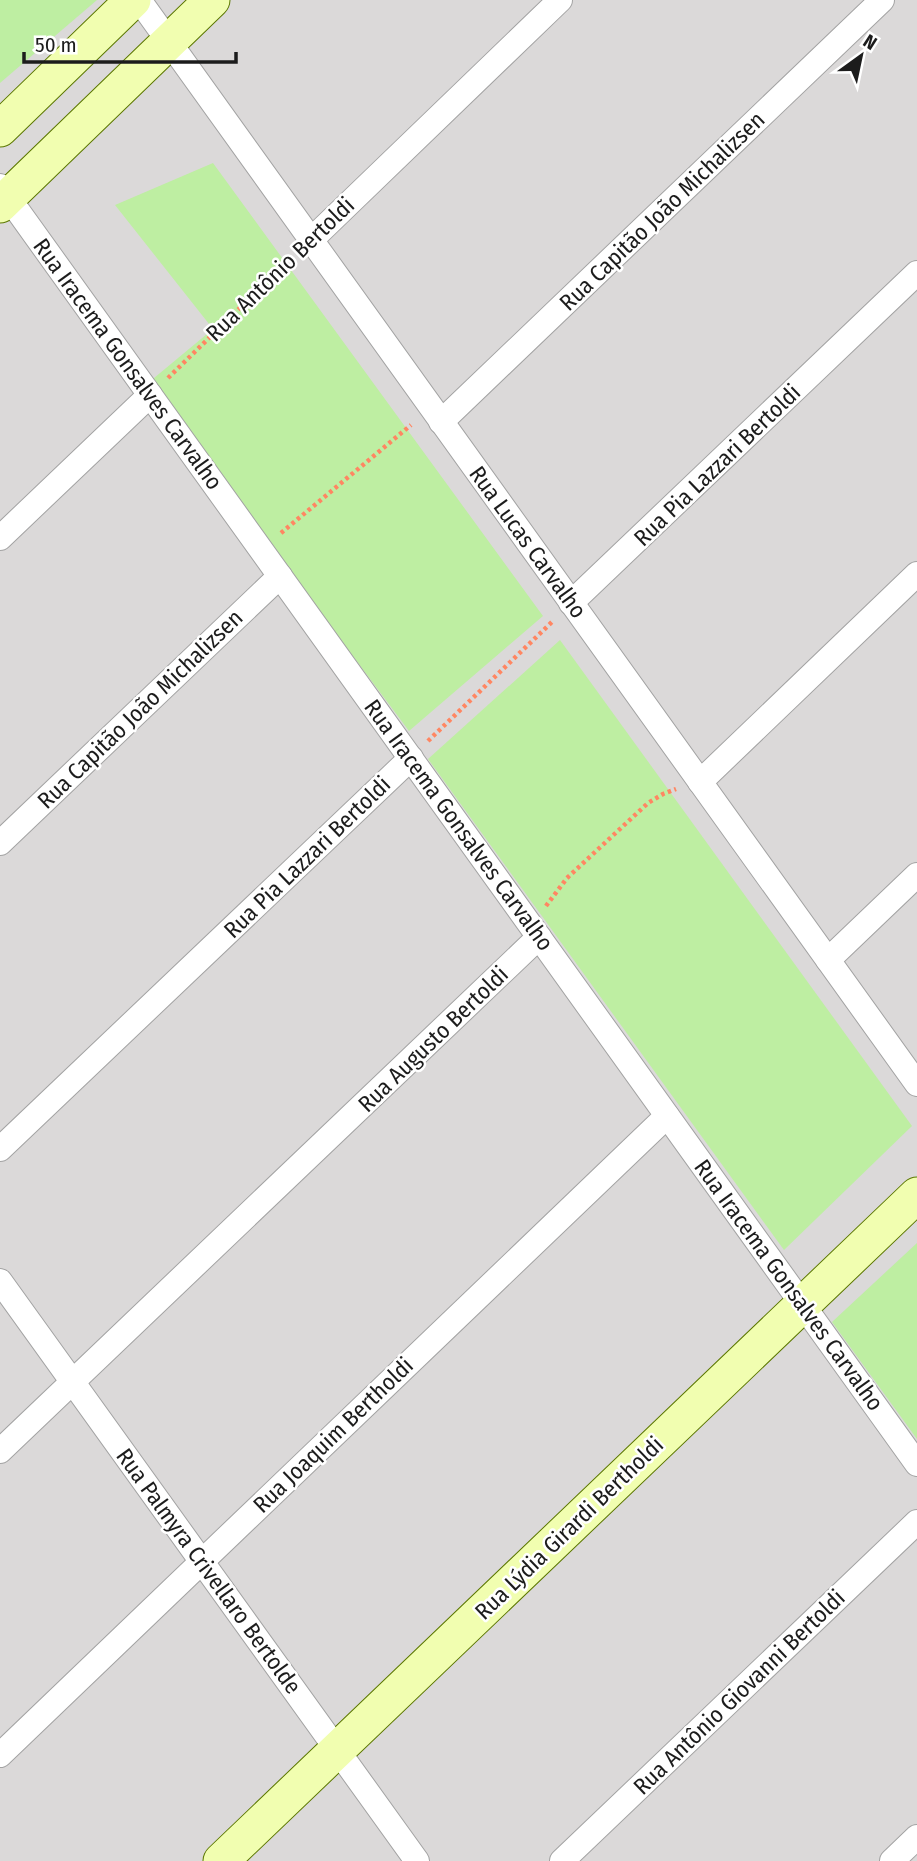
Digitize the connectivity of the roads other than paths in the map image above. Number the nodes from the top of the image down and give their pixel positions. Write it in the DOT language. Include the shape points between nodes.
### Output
graph roads {
  1 [pos="133,0"];
  2 [pos="139,0"];
  3 [pos="212,0"];
  4 [pos="560,0"];
  5 [pos="882,0"];
  6 [pos="169,42"];
  7 [pos="0,129"];
  8 [pos="3,196"];
  9 [pos="310,240"];
  10 [pos="917,273"];
  11 [pos="150,395"];
  12 [pos="436,415"];
  13 [pos="0,538"];
  14 [pos="917,574"];
  15 [pos="280,576"];
  16 [pos="572,603"];
  17 [pos="411,758"];
  18 [pos="700,782"];
  19 [pos="0,843"];
  20 [pos="917,875"];
  21 [pos="540,937"];
  22 [pos="828,960"];
  23 [pos="917,1084"];
  24 [pos="667,1116"];
  25 [pos="0,1149"];
  26 [pos="917,1195"];
  27 [pos="0,1281"];
  28 [pos="803,1305"];
  29 [pos="72,1382"];
  30 [pos="0,1451"];
  31 [pos="917,1464"];
  32 [pos="917,1522"];
  33 [pos="201,1561"];
  34 [pos="337,1750"];
  35 [pos="0,1755"];
  36 [pos="917,1837"];
  37 [pos="221,1861"];
  38 [pos="417,1861"];
  39 [pos="562,1861"];
  40 [pos="892,1861"];
  1 -- 7 [label="street"];
  2 -- 6 [label="street, Rua Lucas Carvalho"];
  3 -- 6 [label="street"];
  4 -- 9 [label="street, Rua Antônio Bertoldi"];
  5 -- 12 [label="street, Rua Capitão João Michalizsen"];
  6 -- 8 [label="street"];
  6 -- 9 [label="street, Rua Lucas Carvalho"];
  8 -- 11 [label="street, Rua Iracema Gonsalves Carvalho"];
  9 -- 12 [label="street, Rua Lucas Carvalho"];
  10 -- 16 [label="street, Rua Pia Lazzari Bertoldi"];
  11 -- 13 [label="street"];
  11 -- 15 [label="street, Rua Iracema Gonsalves Carvalho"];
  12 -- 16 [label="street, Rua Lucas Carvalho"];
  14 -- 18 [label="street"];
  15 -- 17 [label="street, Rua Iracema Gonsalves Carvalho"];
  15 -- 19 [label="street, Rua Capitão João Michalizsen"];
  16 -- 18 [label="street, Rua Lucas Carvalho"];
  17 -- 21 [label="street, Rua Iracema Gonsalves Carvalho"];
  17 -- 25 [label="street, Rua Pia Lazzari Bertoldi"];
  18 -- 22 [label="street, Rua Lucas Carvalho"];
  20 -- 22 [label="street"];
  21 -- 24 [label="street, Rua Iracema Gonsalves Carvalho"];
  21 -- 29 [label="street, Rua Augusto Bertoldi"];
  22 -- 23 [label="street, Rua Lucas Carvalho"];
  24 -- 28 [label="street, Rua Iracema Gonsalves Carvalho"];
  24 -- 33 [label="street, Rua Joaquim Bertholdi"];
  26 -- 28 [label="street, Rua Lýdia Girardi Bertholdi"];
  27 -- 29 [label="street, Rua Palmyra Crivellaro Bertolde"];
  28 -- 31 [label="street, Rua Iracema Gonsalves Carvalho"];
  28 -- 34 [label="street, Rua Lýdia Girardi Bertholdi"];
  29 -- 30 [label="street, Rua Augusto Bertoldi"];
  29 -- 33 [label="street, Rua Palmyra Crivellaro Bertolde"];
  32 -- 39 [label="street, Rua Antônio Giovanni Bertoldi"];
  33 -- 34 [label="street, Rua Palmyra Crivellaro Bertolde"];
  33 -- 35 [label="street, Rua Joaquim Bertholdi"];
  34 -- 37 [label="street, Rua Lýdia Girardi Bertholdi"];
  34 -- 38 [label="street, Rua Palmyra Crivellaro Bertolde"];
  36 -- 40 [label="street"];
}
